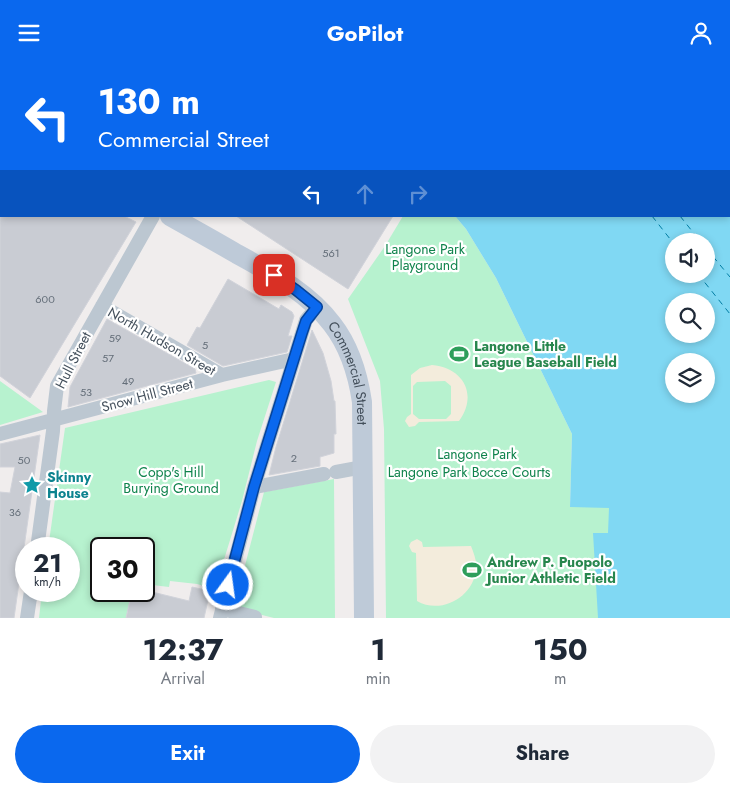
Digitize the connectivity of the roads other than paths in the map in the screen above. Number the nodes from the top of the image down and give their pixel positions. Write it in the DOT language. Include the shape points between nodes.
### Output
graph roads {
  1 [pos="152,217"];
  2 [pos="172,217"];
  3 [pos="102,306"];
  4 [pos="317,307"];
  5 [pos="294,359"];
  6 [pos="222,375"];
  7 [pos="53,420"];
  8 [pos="0,434"];
  9 [pos="363,467"];
  10 [pos="254,487"];
  11 [pos="39,537"];
  12 [pos="29,602"];
  13 [pos="221,613"];
  14 [pos="255,617"];
  15 [pos="27,618"];
  16 [pos="364,618"];
  1 -- 3 [label="street, Hull Street"];
  2 -- 4 [label="main road, Commercial Street" via="264,269"];
  3 -- 6 [label="street, North Hudson Street"];
  3 -- 7 [label="street, Hull Street" via="59,382"];
  4 -- 5 [label="street" via="306,321"];
  4 -- 9 [label="main road, Commercial Street" via="334,325 359,382"];
  5 -- 6 [label="street, Snow Hill Street"];
  5 -- 10 [label="street"];
  6 -- 7 [label="street, Snow Hill Street"];
  7 -- 8 [label="street, Snow Hill Street"];
  7 -- 11 [label="street, Hull Street"];
  9 -- 10 [label="street"];
  9 -- 16 [label="main road, Commercial Street"];
  10 -- 13 [label="street"];
  12 -- 15 [label="street"];
  13 -- 14 [label="street"];
}
